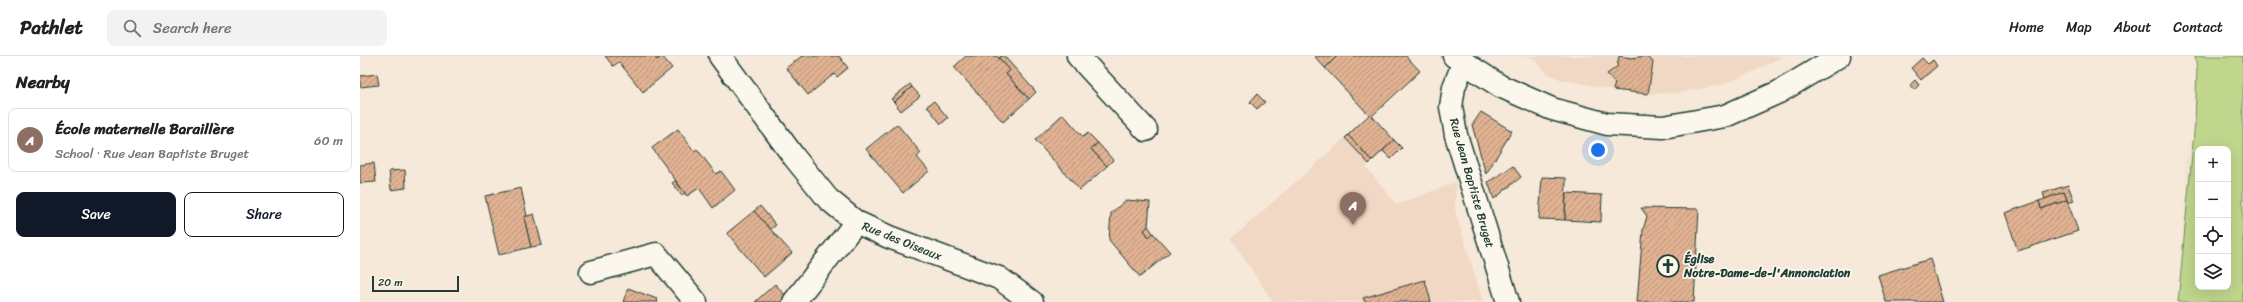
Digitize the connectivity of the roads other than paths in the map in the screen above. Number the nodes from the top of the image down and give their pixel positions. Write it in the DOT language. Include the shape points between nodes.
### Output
graph roads {
  1 [pos="720,56"];
  2 [pos="1078,56"];
  3 [pos="1839,56"];
  4 [pos="1459,60"];
  5 [pos="1146,130"];
  6 [pos="856,222"];
  7 [pos="591,272"];
  8 [pos="696,302"];
  9 [pos="794,302"];
  10 [pos="1032,302"];
  11 [pos="1508,302"];
  1 -- 6 [label="street, Rue des Oiseaux" via="828,199"];
  2 -- 5 [label="street"];
  3 -- 4 [label="street" via="1779,92 1725,116 1663,127 1607,124 1552,109 1500,86"];
  4 -- 11 [label="street, Rue Jean Baptiste Bruget" via="1451,107 1456,135"];
  6 -- 9 [label="street"];
  6 -- 10 [label="street, Rue des Oiseaux" via="999,278"];
  7 -- 8 [label="street" via="656,254"];
}
